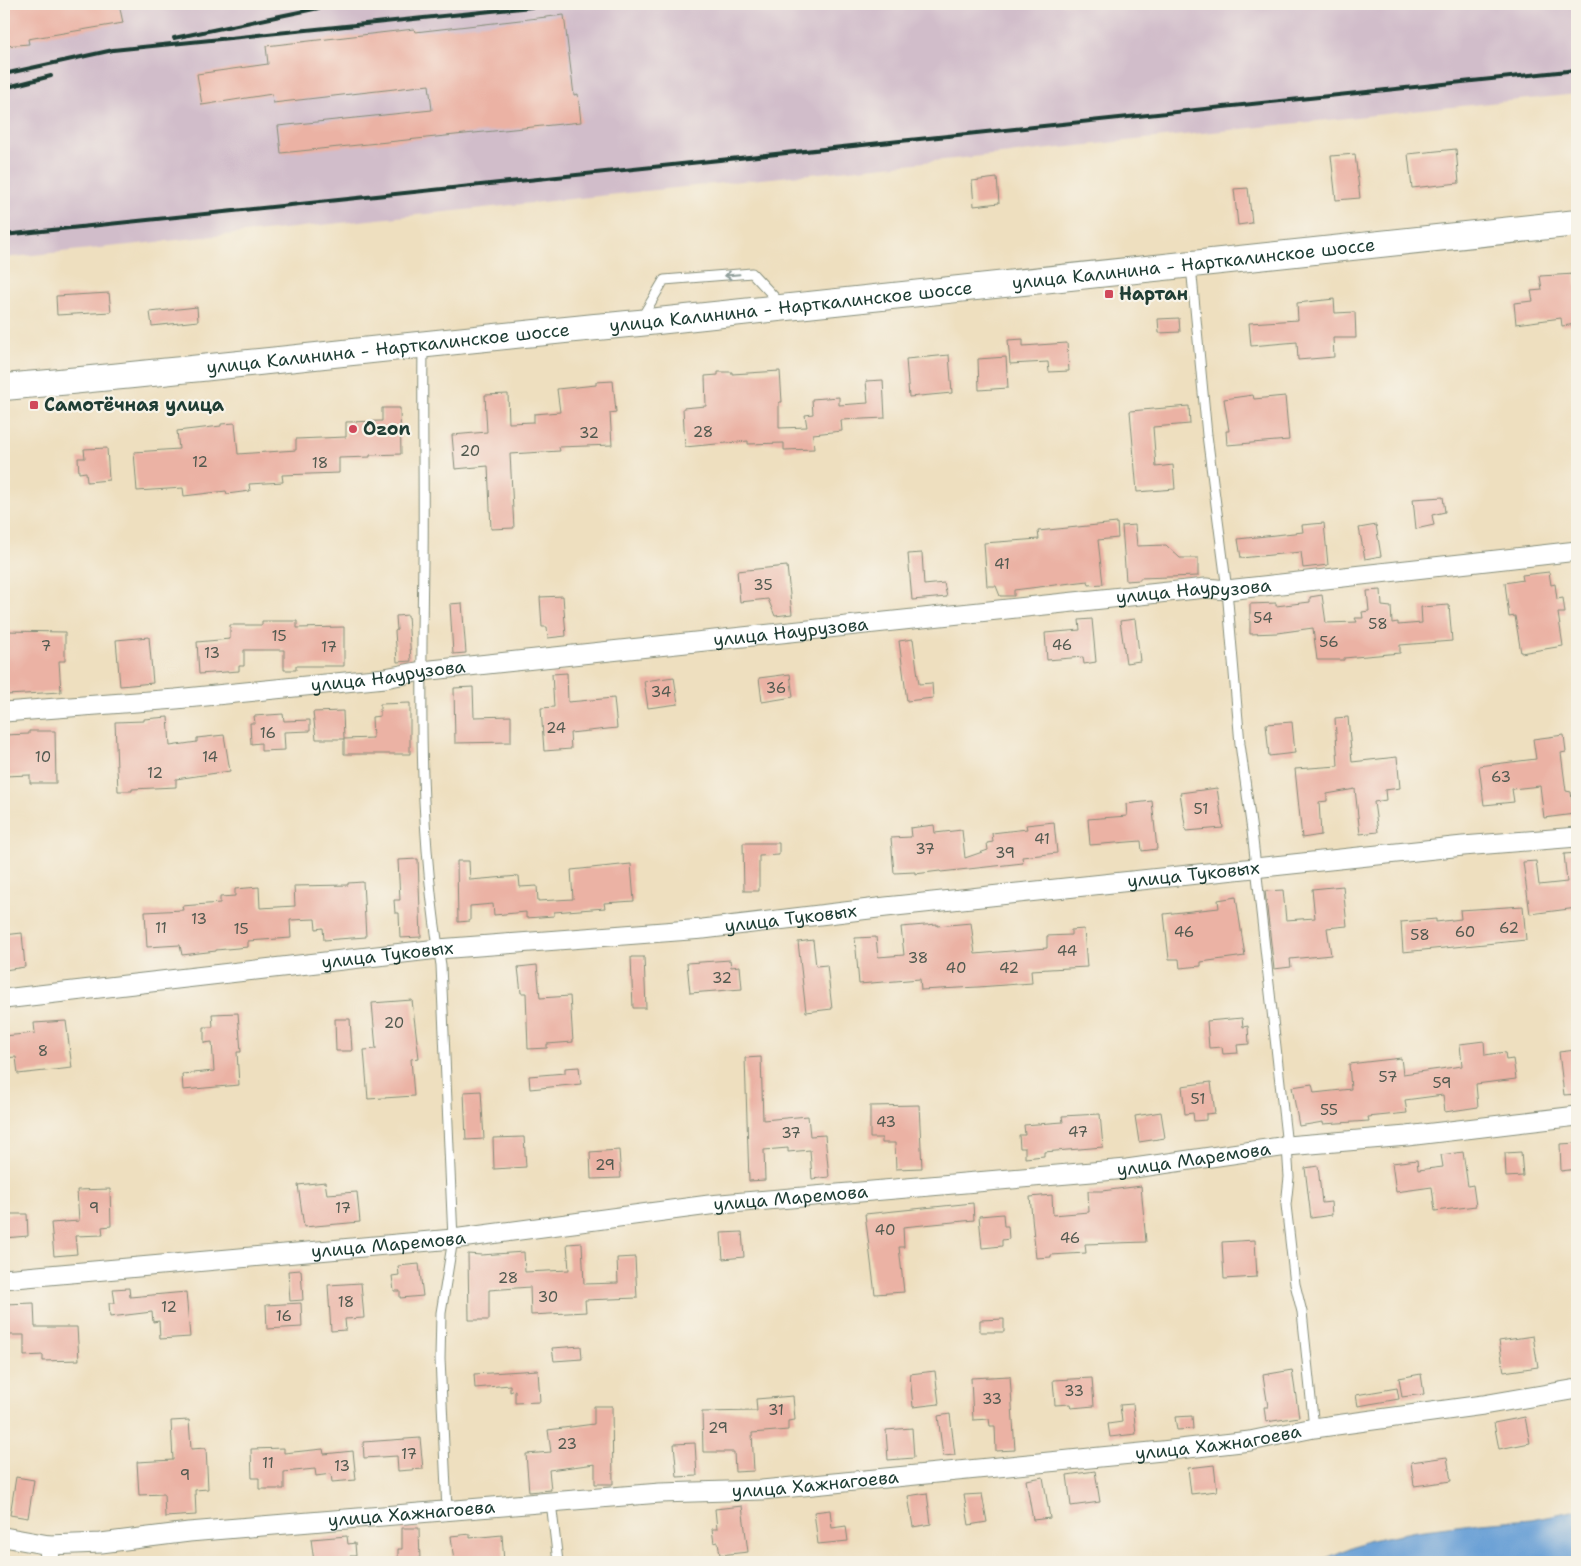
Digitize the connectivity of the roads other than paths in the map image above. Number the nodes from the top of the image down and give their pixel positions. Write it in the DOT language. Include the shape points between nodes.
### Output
graph roads {
  1 [pos="1577,223"];
  2 [pos="1191,264"];
  3 [pos="784,307"];
  4 [pos="640,322"];
  5 [pos="423,344"];
  6 [pos="4,387"];
  7 [pos="1577,552"];
  8 [pos="1227,590"];
  9 [pos="422,671"];
  10 [pos="4,712"];
  11 [pos="1577,837"];
  12 [pos="1256,868"];
  13 [pos="438,949"];
  14 [pos="4,999"];
  15 [pos="1577,1116"];
  16 [pos="1287,1146"];
  17 [pos="453,1239"];
  18 [pos="4,1279"];
  19 [pos="1577,1389"];
  20 [pos="1314,1428"];
  21 [pos="550,1502"];
  22 [pos="447,1511"];
  23 [pos="4,1537"];
  24 [pos="49,1554"];
  25 [pos="558,1562"];
  1 -- 2 [label="main road, улица Калинина - Нарткалинское шоссе"];
  2 -- 3 [label="main road, улица Калинина - Нарткалинское шоссе"];
  2 -- 8 [label="lane" via="1207,435"];
  3 -- 4 [label="main road, улица Калинина - Нарткалинское шоссе"];
  3 -- 4 [label="lane, one-way" via="752,273 664,280"];
  4 -- 5 [label="main road, улица Калинина - Нарткалинское шоссе"];
  5 -- 6 [label="main road, улица Калинина - Нарткалинское шоссе"];
  5 -- 9 [label="lane"];
  7 -- 8 [label="street, улица Наурузова"];
  8 -- 9 [label="street, улица Наурузова" via="1206,588"];
  8 -- 12 [label="lane" via="1240,744"];
  9 -- 10 [label="street, улица Наурузова" via="385,678 176,699"];
  9 -- 13 [label="lane" via="424,798"];
  11 -- 12 [label="street, улица Туковых"];
  12 -- 13 [label="street, улица Туковых" via="702,929"];
  12 -- 16 [label="lane"];
  13 -- 14 [label="street, улица Туковых"];
  13 -- 17 [label="lane"];
  15 -- 16 [label="street, улица Маремова"];
  16 -- 17 [label="street, улица Маремова" via="1126,1169 709,1205"];
  16 -- 20 [label="lane" via="1289,1178 1286,1205 1295,1284 1302,1312"];
  17 -- 18 [label="street, улица Маремова"];
  17 -- 22 [label="lane" via="441,1340"];
  19 -- 20 [label="street, улица Хажнагоева"];
  20 -- 21 [label="street, улица Хажнагоева" via="1250,1441 762,1490 660,1493"];
  21 -- 22 [label="street, улица Хажнагоева"];
  21 -- 25 [label="lane"];
  22 -- 24 [label="street, улица Хажнагоева" via="189,1532 101,1542"];
  23 -- 24 [label="street, улица Хажнагоева"];
}
